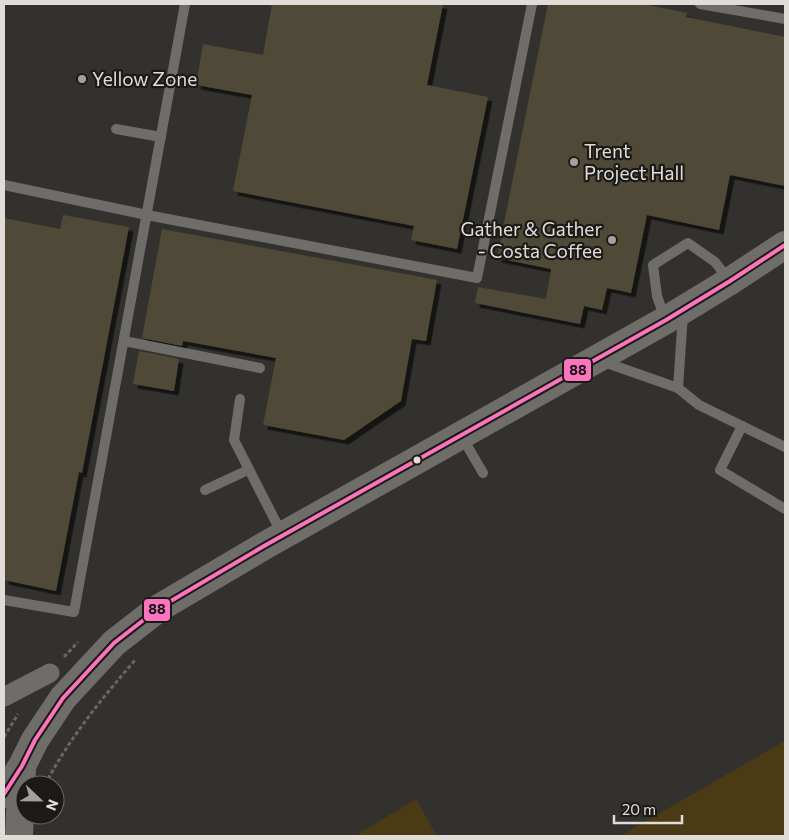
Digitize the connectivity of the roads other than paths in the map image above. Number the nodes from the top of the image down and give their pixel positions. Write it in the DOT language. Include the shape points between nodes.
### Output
graph roads {
  1 [pos="185,4"];
  2 [pos="532,4"];
  3 [pos="700,4"];
  4 [pos="785,19"];
  5 [pos="116,129"];
  6 [pos="161,136"];
  7 [pos="4,184"];
  8 [pos="147,215"];
  9 [pos="785,246"];
  10 [pos="730,282"];
  11 [pos="674,314"];
  12 [pos="124,341"];
  13 [pos="596,360"];
  14 [pos="260,368"];
  15 [pos="678,388"];
  16 [pos="240,399"];
  17 [pos="742,426"];
  18 [pos="461,435"];
  19 [pos="785,447"];
  20 [pos="248,470"];
  21 [pos="483,473"];
  22 [pos="205,490"];
  23 [pos="785,509"];
  24 [pos="282,535"];
  25 [pos="4,600"];
  26 [pos="50,672"];
  27 [pos="4,697"];
  28 [pos="22,766"];
  29 [pos="4,794"];
  30 [pos="19,836"];
  1 -- 6 [label="lane"];
  2 -- 8 [label="lane" via="477,278"];
  3 -- 4 [label="lane"];
  5 -- 6 [label="lane"];
  6 -- 8 [label="lane"];
  7 -- 8 [label="lane"];
  8 -- 12 [label="lane"];
  9 -- 10 [label="street"];
  10 -- 11 [label="street"];
  10 -- 11 [label="lane" via="709,257 688,244 681,248 653,265 657,296"];
  11 -- 13 [label="street"];
  11 -- 15 [label="lane"];
  12 -- 14 [label="lane"];
  12 -- 25 [label="lane" via="74,612"];
  13 -- 15 [label="lane"];
  13 -- 18 [label="street"];
  15 -- 17 [label="lane" via="700,405"];
  16 -- 20 [label="lane" via="234,440"];
  17 -- 19 [label="lane"];
  17 -- 23 [label="lane" via="720,470"];
  18 -- 21 [label="lane"];
  18 -- 24 [label="street"];
  20 -- 22 [label="lane"];
  20 -- 24 [label="lane"];
  24 -- 28 [label="street" via="159,608 114,643 63,698"];
  26 -- 27 [label="street"];
  28 -- 29 [label="street"];
  28 -- 30 [label="street"];
}
